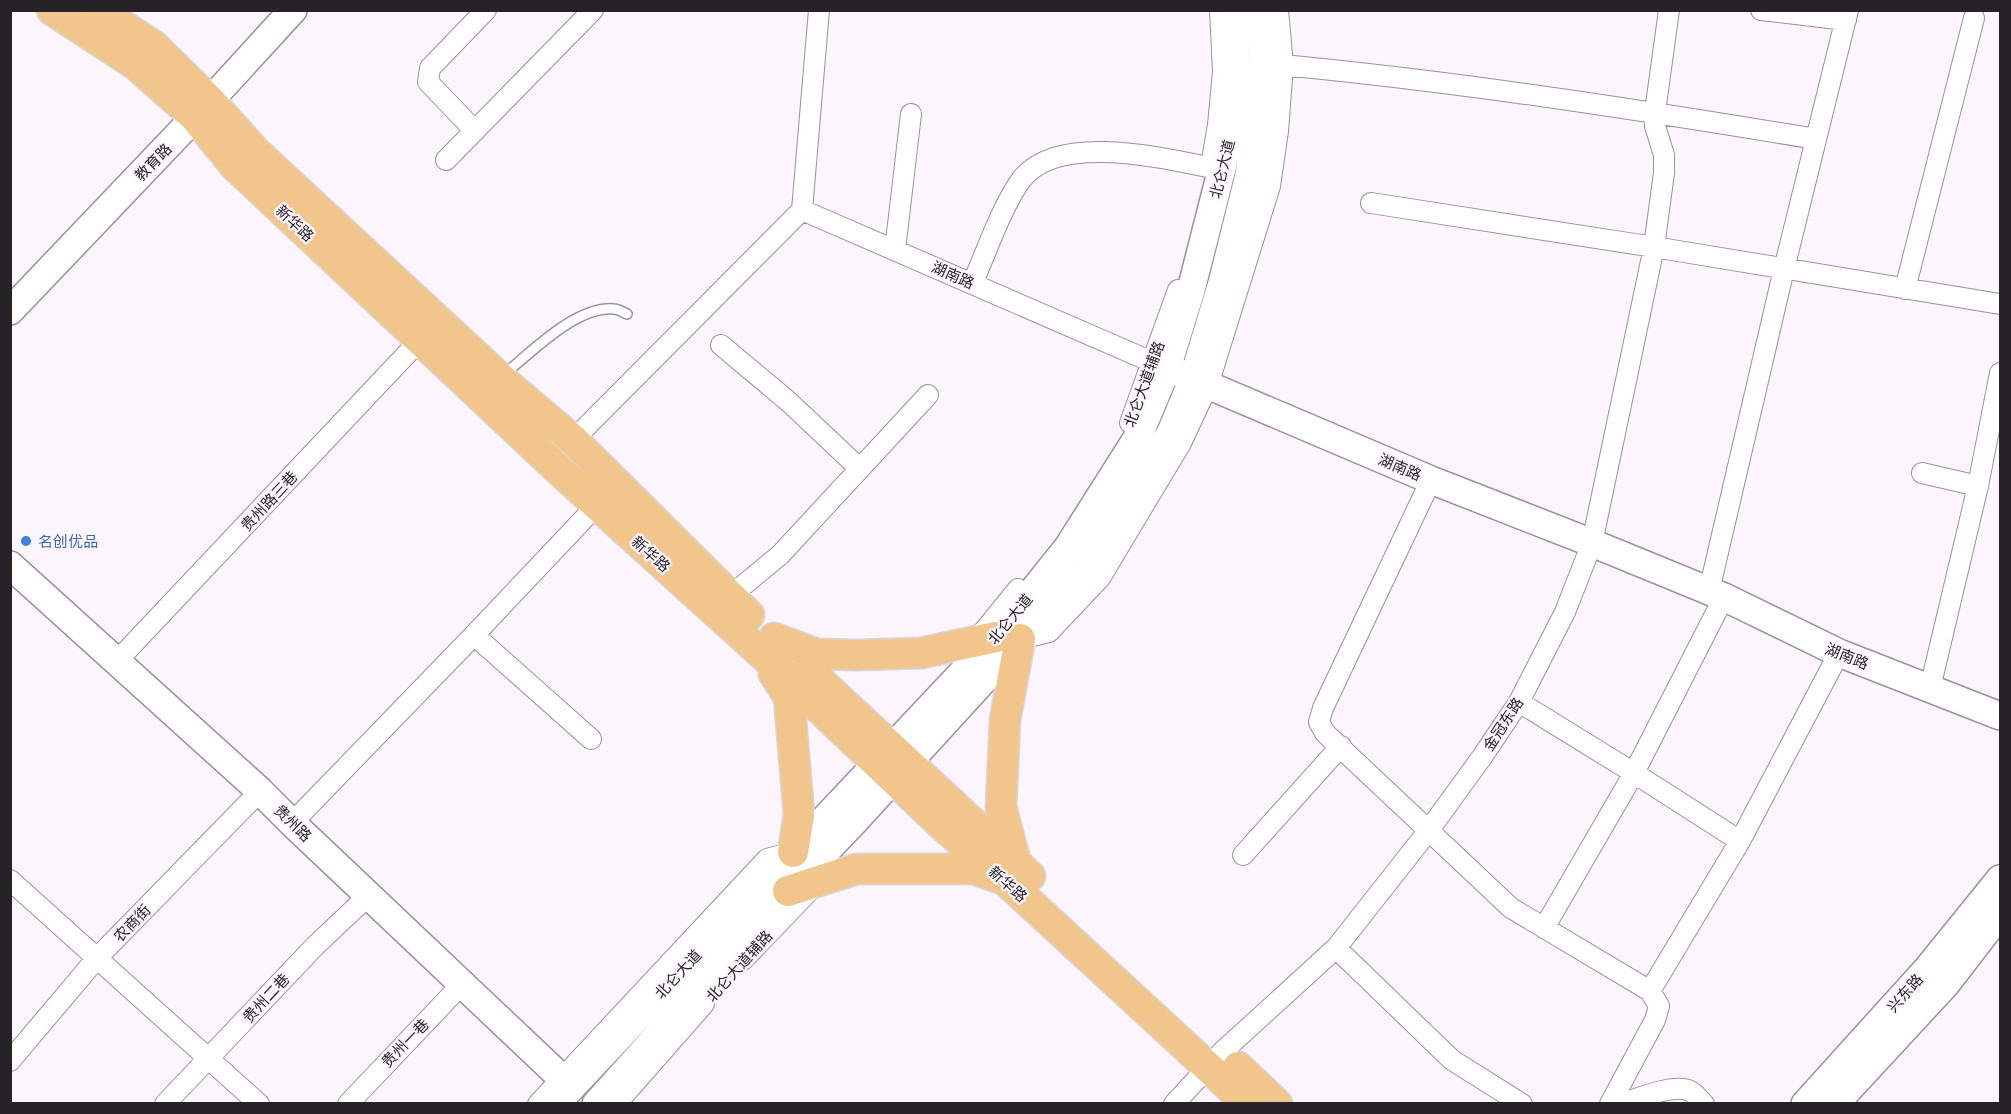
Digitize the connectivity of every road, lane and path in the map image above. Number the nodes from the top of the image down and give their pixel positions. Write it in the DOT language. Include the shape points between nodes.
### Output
graph roads {
  1 [pos="51,10"];
  2 [pos="99,10"];
  3 [pos="292,10"];
  4 [pos="486,10"];
  5 [pos="592,10"];
  6 [pos="819,10"];
  7 [pos="1220,10"];
  8 [pos="1233,10"];
  9 [pos="1260,10"];
  10 [pos="1278,10"];
  11 [pos="1669,10"];
  12 [pos="1761,10"];
  13 [pos="1847,15"];
  14 [pos="1974,18"];
  15 [pos="1273,64"];
  16 [pos="202,109"];
  17 [pos="1655,112"];
  18 [pos="910,114"];
  19 [pos="474,131"];
  20 [pos="1816,139"];
  21 [pos="446,160"];
  22 [pos="1216,169"];
  23 [pos="1371,203"];
  24 [pos="802,210"];
  25 [pos="1654,247"];
  26 [pos="894,250"];
  27 [pos="1784,269"];
  28 [pos="972,284"];
  29 [pos="1905,288"];
  30 [pos="2001,304"];
  31 [pos="10,311"];
  32 [pos="627,314"];
  33 [pos="420,340"];
  34 [pos="721,345"];
  35 [pos="1160,365"];
  36 [pos="2001,373"];
  37 [pos="500,378"];
  38 [pos="1201,382"];
  39 [pos="928,395"];
  40 [pos="573,440"];
  41 [pos="860,469"];
  42 [pos="1922,473"];
  43 [pos="1431,480"];
  44 [pos="1978,486"];
  45 [pos="597,505"];
  46 [pos="1592,543"];
  47 [pos="10,565"];
  48 [pos="1716,594"];
  49 [pos="729,597"];
  50 [pos="474,635"];
  51 [pos="997,639"];
  52 [pos="768,646"];
  53 [pos="1839,653"];
  54 [pos="117,662"];
  55 [pos="1930,688"];
  56 [pos="1519,702"];
  57 [pos="2001,716"];
  58 [pos="591,739"];
  59 [pos="1341,746"];
  60 [pos="893,763"];
  61 [pos="1634,772"];
  62 [pos="260,791"];
  63 [pos="854,822"];
  64 [pos="292,823"];
  65 [pos="1429,830"];
  66 [pos="1740,841"];
  67 [pos="793,852"];
  68 [pos="1243,855"];
  69 [pos="1011,872"];
  70 [pos="2001,879"];
  71 [pos="10,880"];
  72 [pos="818,881"];
  73 [pos="788,891"];
  74 [pos="369,895"];
  75 [pos="2001,914"];
  76 [pos="1544,928"];
  77 [pos="1336,948"];
  78 [pos="97,958"];
  79 [pos="463,983"];
  80 [pos="1650,991"];
  81 [pos="209,1058"];
  82 [pos="1215,1059"];
  83 [pos="10,1061"];
  84 [pos="563,1090"];
  85 [pos="165,1104"];
  86 [pos="260,1104"];
  87 [pos="348,1104"];
  88 [pos="538,1104"];
  89 [pos="596,1104"];
  90 [pos="616,1104"];
  91 [pos="1174,1104"];
  92 [pos="1248,1104"];
  93 [pos="1277,1104"];
  94 [pos="1522,1104"];
  95 [pos="1610,1104"];
  96 [pos="1621,1104"];
  97 [pos="1704,1104"];
  98 [pos="1805,1104"];
  99 [pos="1835,1104"];
  1 -- 16 [label="main road, 新华路"];
  2 -- 16 [label="main road, 新华路" via="154,46"];
  3 -- 16 [label="main road, 教育路"];
  4 -- 19 [label="street" via="428,74 428,82"];
  5 -- 19 [label="street"];
  6 -- 24 [label="street"];
  7 -- 22 [label="street" via="1222,71"];
  8 -- 22 [label="main road, 北仑大道" via="1233,125"];
  9 -- 15 [label="main road, 北仑大道"];
  10 -- 15 [label="street"];
  11 -- 17 [label="street, 金冠东路"];
  12 -- 13 [label="street"];
  13 -- 20 [label="street"];
  14 -- 29 [label="street"];
  15 -- 17 [label="street"];
  15 -- 38 [label="main road, 北仑大道"];
  16 -- 31 [label="main road, 教育路"];
  16 -- 33 [label="main road, 新华路" via="235,166"];
  16 -- 37 [label="main road, 新华路" via="256,152"];
  17 -- 20 [label="street"];
  17 -- 25 [label="street, 金冠东路" via="1664,173"];
  18 -- 26 [label="street"];
  19 -- 21 [label="street"];
  20 -- 27 [label="street"];
  22 -- 28 [label="street" via="1094,151 1057,156 1023,178"];
  22 -- 35 [label="main road, 北仑大道" via="1191,290"];
  23 -- 25 [label="street"];
  24 -- 26 [label="street, 湖南路"];
  24 -- 40 [label="street"];
  25 -- 27 [label="street"];
  25 -- 46 [label="street, 金冠东路"];
  26 -- 28 [label="street, 湖南路"];
  27 -- 29 [label="street"];
  27 -- 48 [label="street"];
  28 -- 35 [label="street, 湖南路"];
  29 -- 30 [label="street"];
  32 -- 37 [label="lane" via="615,309 596,311 573,321"];
  33 -- 45 [label="main road, 新华路"];
  33 -- 54 [label="street, 贵州路三巷"];
  34 -- 41 [label="street"];
  35 -- 38 [label="main road, 湖南路"];
  35 -- 51 [label="main road, 北仑大道" via="1139,435 1068,548"];
  36 -- 44 [label="street"];
  37 -- 40 [label="main road, 新华路"];
  38 -- 43 [label="main road, 湖南路"];
  38 -- 51 [label="main road, 北仑大道" via="1086,568"];
  39 -- 41 [label="street"];
  40 -- 49 [label="main road, 新华路"];
  41 -- 49 [label="street" via="780,555"];
  42 -- 44 [label="street"];
  43 -- 46 [label="main road, 湖南路"];
  43 -- 59 [label="street" via="1323,708 1319,722"];
  44 -- 55 [label="street"];
  45 -- 50 [label="street"];
  45 -- 52 [label="main road, 新华路"];
  46 -- 48 [label="main road, 湖南路"];
  46 -- 56 [label="street, 金冠东路" via="1565,612"];
  47 -- 54 [label="main road, 贵州路"];
  48 -- 53 [label="main road, 湖南路"];
  48 -- 61 [label="street"];
  49 -- 52 [label="main road, 新华路"];
  50 -- 58 [label="street"];
  50 -- 64 [label="street"];
  51 -- 52 [label="main road" via="921,653 817,654"];
  51 -- 60 [label="main road, 北仑大道"];
  51 -- 60 [label="main road, 北仑大道" via="933,703"];
  51 -- 69 [label="main road" via="1005,720 1001,807"];
  52 -- 60 [label="main road, 新华路"];
  52 -- 67 [label="main road" via="789,697 799,815"];
  53 -- 55 [label="main road, 湖南路"];
  53 -- 66 [label="street"];
  54 -- 62 [label="main road, 贵州路"];
  55 -- 57 [label="main road, 湖南路"];
  56 -- 61 [label="street"];
  56 -- 65 [label="street, 金冠东路"];
  59 -- 65 [label="street"];
  59 -- 68 [label="street"];
  60 -- 63 [label="main road, 北仑大道"];
  60 -- 67 [label="main road, 北仑大道"];
  60 -- 69 [label="main road, 新华路" via="942,825"];
  61 -- 66 [label="street"];
  61 -- 76 [label="street"];
  62 -- 64 [label="main road, 贵州路"];
  62 -- 78 [label="street, 农商街"];
  63 -- 72 [label="street, 北仑大道辅路"];
  63 -- 73 [label="main road, 北仑大道"];
  64 -- 74 [label="main road, 贵州路"];
  65 -- 76 [label="street" via="1511,908"];
  65 -- 77 [label="street, 金冠东路"];
  66 -- 80 [label="street"];
  67 -- 84 [label="main road, 北仑大道"];
  69 -- 72 [label="main road" via="856,868"];
  69 -- 82 [label="main road, 新华路"];
  70 -- 98 [label="main road, 兴东路" via="1928,968"];
  71 -- 78 [label="street"];
  72 -- 73 [label="main road"];
  72 -- 90 [label="street, 北仑大道辅路"];
  73 -- 89 [label="main road, 北仑大道"];
  74 -- 79 [label="main road, 贵州路"];
  74 -- 81 [label="street, 贵州二巷"];
  75 -- 99 [label="main road, 兴东路" via="1946,984"];
  76 -- 80 [label="street"];
  77 -- 82 [label="street, 金冠东路"];
  77 -- 94 [label="street" via="1452,1060"];
  78 -- 81 [label="street"];
  78 -- 83 [label="street, 农商街"];
  79 -- 84 [label="main road, 贵州路"];
  79 -- 87 [label="street, 贵州一巷"];
  80 -- 95 [label="street" via="1659,1006 1655,1020"];
  81 -- 85 [label="street, 贵州二巷"];
  81 -- 86 [label="street"];
  82 -- 91 [label="street, 金冠东路"];
  82 -- 92 [label="main road, 新华路"];
  82 -- 93 [label="main road, 新华路"];
  84 -- 88 [label="street"];
  96 -- 97 [label="street" via="1680,1088 1691,1091"];
}
